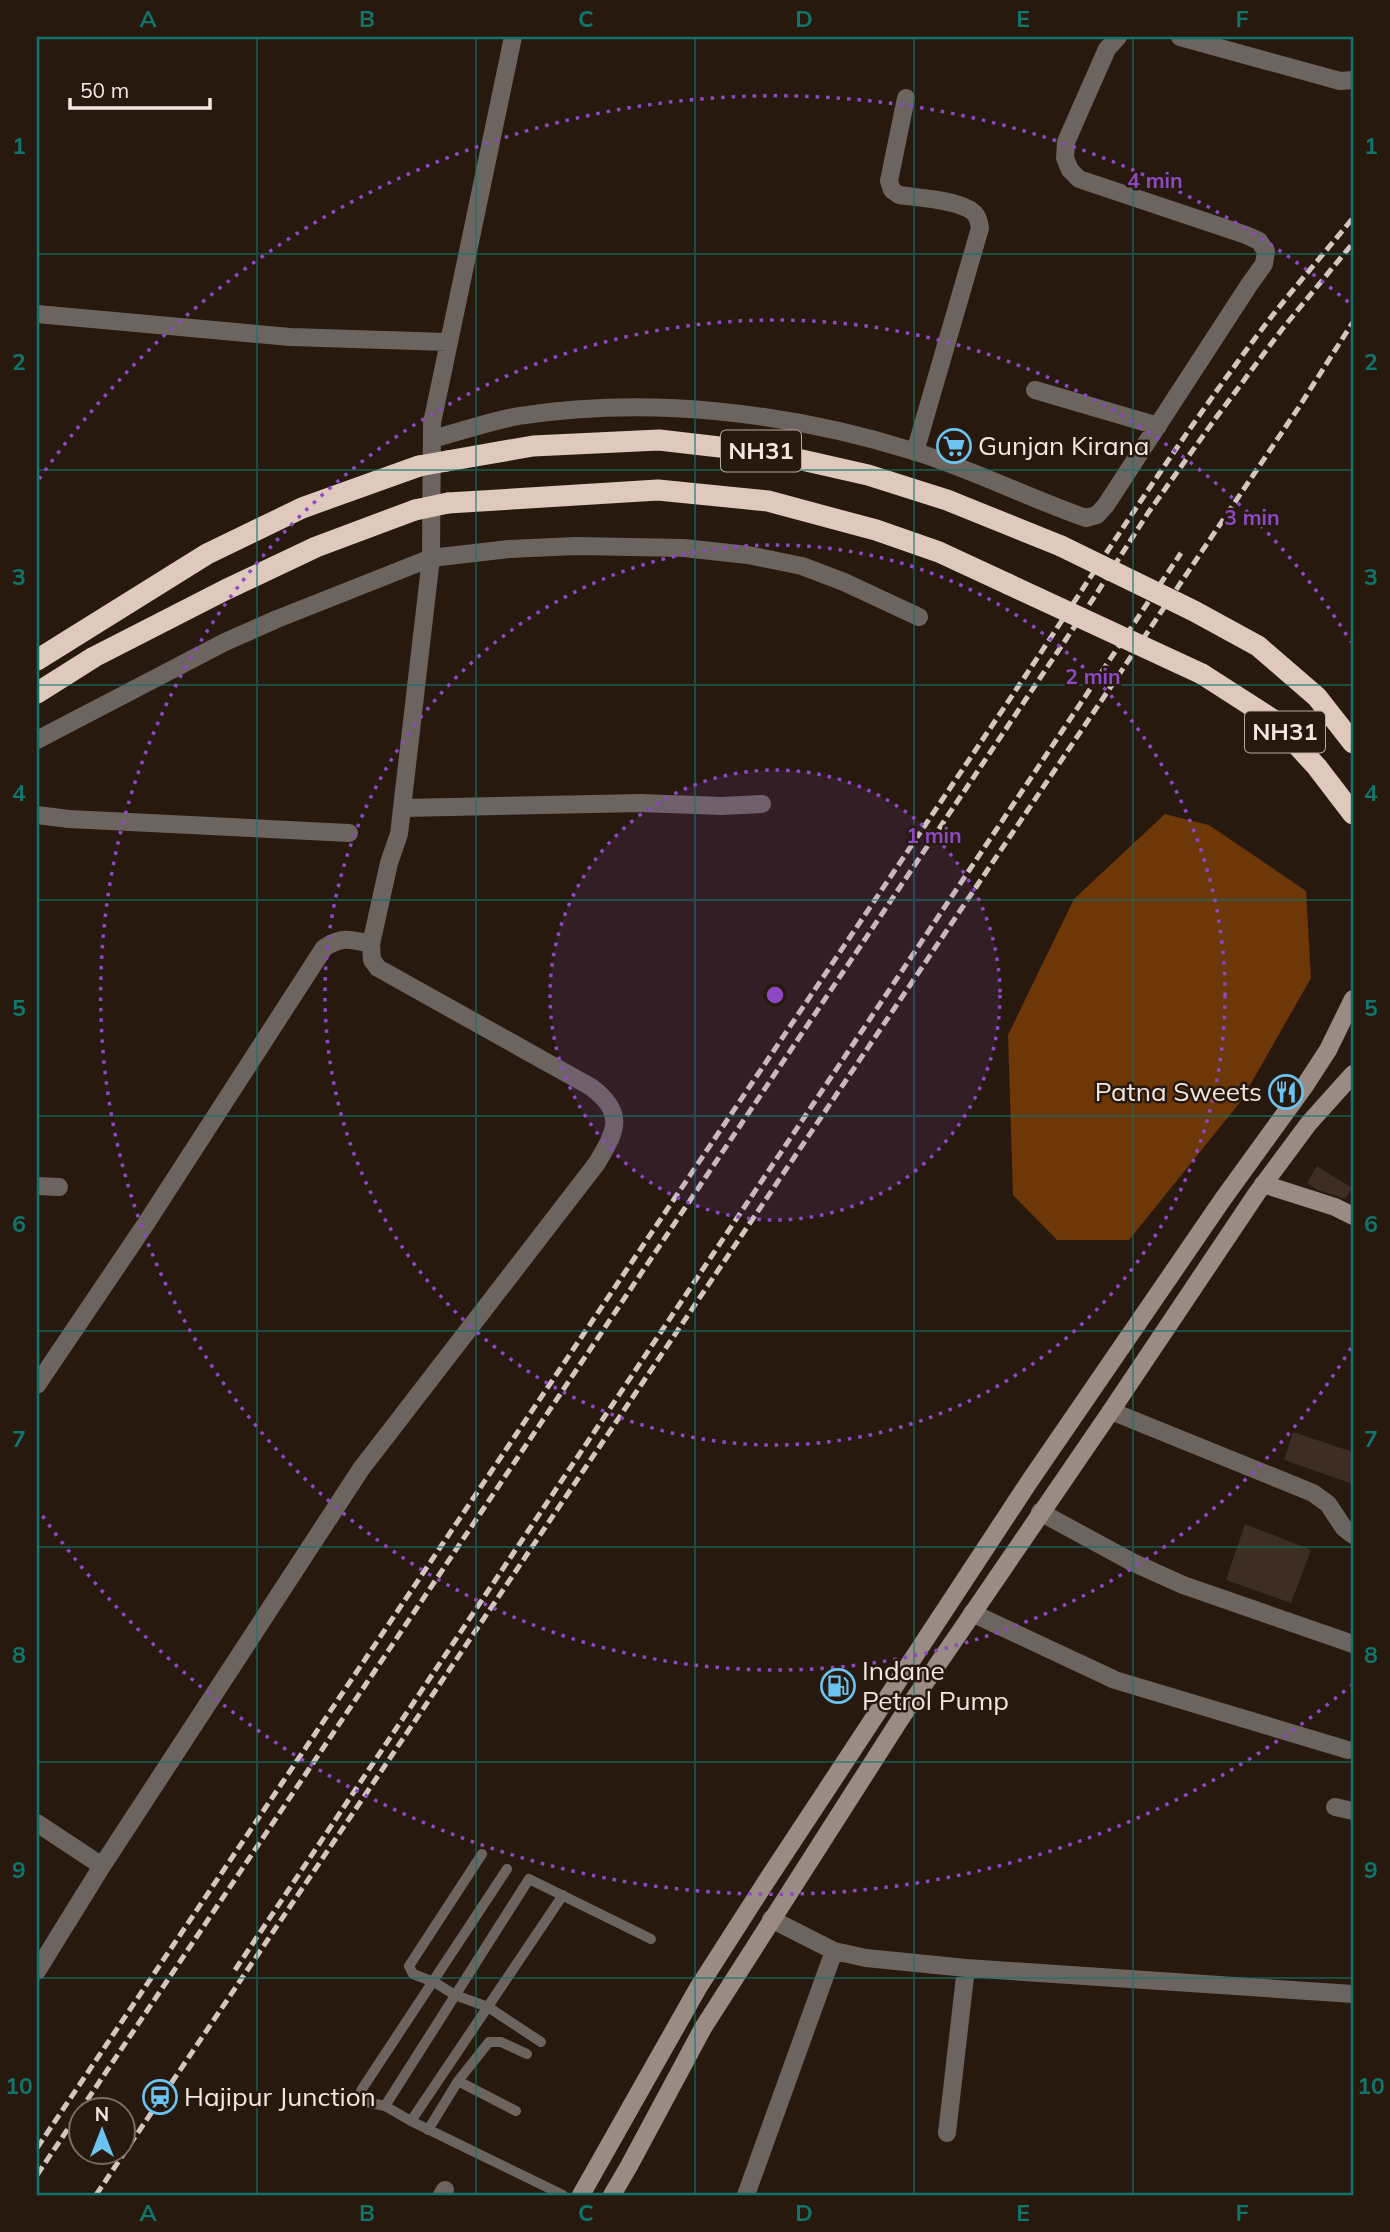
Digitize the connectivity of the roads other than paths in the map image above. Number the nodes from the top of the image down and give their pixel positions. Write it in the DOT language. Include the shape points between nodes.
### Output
graph roads {
  1 [pos="513,37"];
  2 [pos="1118,37"];
  3 [pos="1180,37"];
  4 [pos="1353,80"];
  5 [pos="906,98"];
  6 [pos="37,314"];
  7 [pos="448,342"];
  8 [pos="1035,390"];
  9 [pos="1158,426"];
  10 [pos="432,439"];
  11 [pos="915,452"];
  12 [pos="431,558"];
  13 [pos="919,617"];
  14 [pos="37,660"];
  15 [pos="37,694"];
  16 [pos="37,740"];
  17 [pos="1353,743"];
  18 [pos="762,804"];
  19 [pos="403,808"];
  20 [pos="1352,812"];
  21 [pos="37,815"];
  22 [pos="349,833"];
  23 [pos="371,944"];
  24 [pos="1353,999"];
  25 [pos="1353,1074"];
  26 [pos="1263,1184"];
  27 [pos="37,1186"];
  28 [pos="59,1187"];
  29 [pos="1353,1216"];
  30 [pos="37,1385"];
  31 [pos="1111,1412"];
  32 [pos="1040,1512"];
  33 [pos="1353,1535"];
  34 [pos="972,1613"];
  35 [pos="1353,1644"];
  36 [pos="1348,1750"];
  37 [pos="848,1756"];
  38 [pos="867,1770"];
  39 [pos="1335,1807"];
  40 [pos="1353,1811"];
  41 [pos="37,1823"];
  42 [pos="482,1854"];
  43 [pos="102,1866"];
  44 [pos="507,1870"];
  45 [pos="564,1895"];
  46 [pos="771,1919"];
  47 [pos="652,1939"];
  48 [pos="834,1951"];
  49 [pos="966,1968"];
  50 [pos="37,1971"];
  51 [pos="434,1982"];
  52 [pos="1353,1994"];
  53 [pos="455,1995"];
  54 [pos="488,2007"];
  55 [pos="541,2042"];
  56 [pos="527,2054"];
  57 [pos="458,2081"];
  58 [pos="385,2106"];
  59 [pos="516,2111"];
  60 [pos="411,2121"];
  61 [pos="428,2130"];
  62 [pos="947,2133"];
  63 [pos="563,2195"];
  64 [pos="581,2195"];
  65 [pos="612,2195"];
  66 [pos="746,2195"];
  1 -- 7 [label="street"];
  2 -- 9 [label="street" via="1107,49 1066,142 1069,170 1100,186 1246,235 1266,251 1264,264"];
  3 -- 4 [label="street" via="1340,81"];
  5 -- 11 [label="street" via="889,181 892,190 962,205 979,220"];
  6 -- 7 [label="street" via="290,337"];
  7 -- 10 [label="street"];
  8 -- 9 [label="street"];
  9 -- 11 [label="street" via="1107,505 1086,518"];
  10 -- 11 [label="street" via="518,416 623,407 721,411 798,422"];
  10 -- 12 [label="street"];
  12 -- 13 [label="street" via="576,546 684,548 748,555 802,566"];
  12 -- 16 [label="street" via="225,642"];
  12 -- 19 [label="street"];
  14 -- 17 [label="highway, NH31, bridge" via="208,554 302,508 419,466 533,446 659,440 771,453 867,475 947,499 1061,546 1258,646 1317,697"];
  15 -- 20 [label="highway, NH31, bridge" via="93,657 225,590 316,547 415,510 448,503 658,491 768,501 939,552 1202,674 1275,721"];
  18 -- 19 [label="street"];
  19 -- 23 [label="street"];
  21 -- 22 [label="street"];
  23 -- 30 [label="street" via="335,940 324,948"];
  23 -- 43 [label="street" via="372,960 378,968 602,1095 615,1119 614,1132 597,1163 361,1469"];
  24 -- 37 [label="main road" via="1304,1087 1103,1371"];
  25 -- 26 [label="main road"];
  26 -- 29 [label="main road"];
  26 -- 31 [label="main road"];
  27 -- 28 [label="street"];
  31 -- 32 [label="main road"];
  31 -- 33 [label="street" via="1313,1493"];
  32 -- 34 [label="main road"];
  32 -- 35 [label="street" via="1183,1585"];
  34 -- 36 [label="street" via="1115,1679"];
  34 -- 38 [label="main road"];
  37 -- 38 [label="main road"];
  37 -- 64 [label="main road" via="698,1988"];
  38 -- 46 [label="main road"];
  39 -- 40 [label="street"];
  41 -- 43 [label="street"];
  42 -- 51 [label="lane" via="410,1966 413,1974"];
  43 -- 50 [label="street"];
  44 -- 51 [label="lane"];
  45 -- 47 [label="lane"];
  45 -- 53 [label="lane" via="529,1878"];
  45 -- 54 [label="lane"];
  46 -- 48 [label="street"];
  46 -- 65 [label="main road" via="702,2028"];
  48 -- 49 [label="street"];
  48 -- 66 [label="street"];
  49 -- 52 [label="street"];
  49 -- 62 [label="street"];
  51 -- 53 [label="lane"];
  51 -- 58 [label="lane" via="359,2096 362,2101"];
  53 -- 54 [label="lane"];
  53 -- 58 [label="lane"];
  54 -- 55 [label="lane"];
  54 -- 60 [label="lane"];
  56 -- 57 [label="lane" via="501,2042 489,2042"];
  57 -- 59 [label="lane"];
  57 -- 61 [label="lane"];
  58 -- 60 [label="lane"];
  60 -- 61 [label="lane"];
  61 -- 63 [label="lane"];
}
